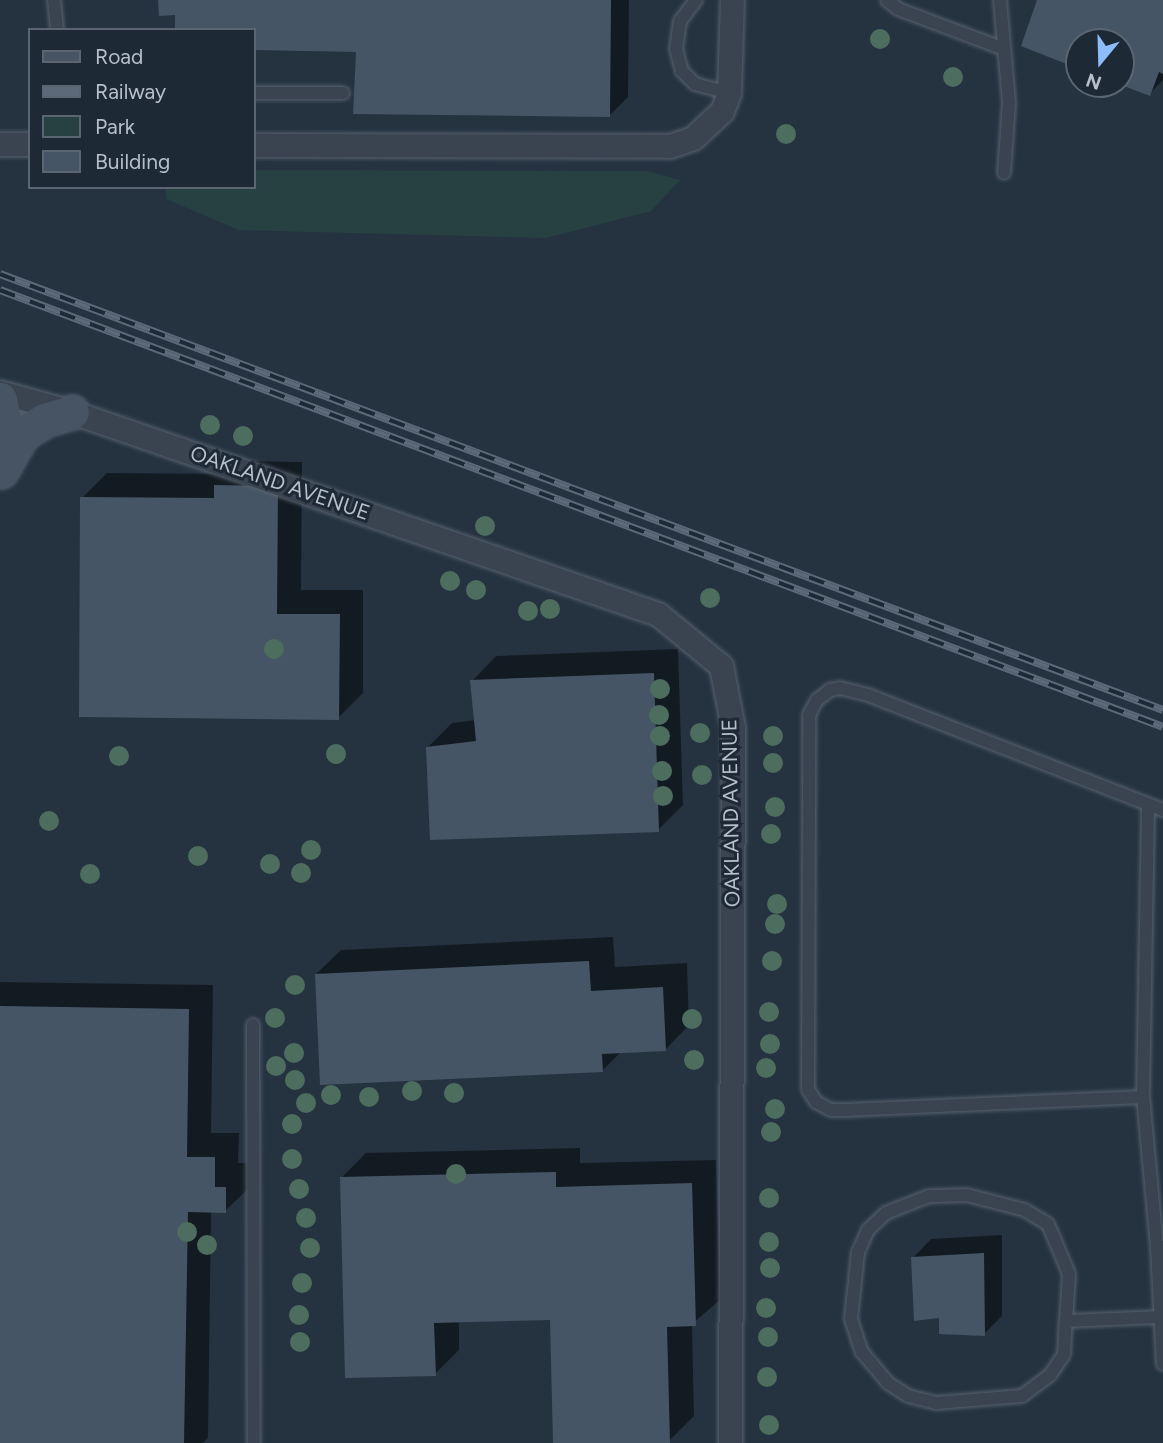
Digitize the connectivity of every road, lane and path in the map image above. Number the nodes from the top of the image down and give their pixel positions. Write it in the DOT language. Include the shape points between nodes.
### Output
graph roads {
  1 [pos="54,0"];
  2 [pos="695,0"];
  3 [pos="732,0"];
  4 [pos="887,0"];
  5 [pos="1000,0"];
  6 [pos="57,28"];
  7 [pos="1004,49"];
  8 [pos="256,93"];
  9 [pos="344,93"];
  10 [pos="729,93"];
  11 [pos="0,144"];
  12 [pos="28,144"];
  13 [pos="256,145"];
  14 [pos="1004,173"];
  15 [pos="0,392"];
  16 [pos="0,399"];
  17 [pos="72,412"];
  18 [pos="1,471"];
  19 [pos="0,477"];
  20 [pos="1148,804"];
  21 [pos="1163,810"];
  22 [pos="253,1025"];
  23 [pos="1143,1097"];
  24 [pos="1160,1247"];
  25 [pos="1160,1317"];
  26 [pos="1066,1321"];
  27 [pos="1163,1364"];
  28 [pos="254,1443"];
  29 [pos="730,1443"];
  1 -- 6 [label="lane"];
  2 -- 10 [label="lane" via="680,21 676,49 682,71 695,84"];
  3 -- 10 [label="street"];
  4 -- 7 [label="lane" via="898,9"];
  5 -- 7 [label="lane"];
  7 -- 14 [label="lane" via="1009,102"];
  8 -- 9 [label="lane"];
  10 -- 13 [label="street" via="709,127 670,146"];
  11 -- 12 [label="street"];
  15 -- 17 [label="street, OAKLAND AVENUE"];
  16 -- 18 [label="main road" via="5,424"];
  17 -- 18 [label="main road" via="44,420 22,434"];
  17 -- 29 [label="street, OAKLAND AVENUE" via="658,614 720,666 733,727"];
  18 -- 19 [label="main road"];
  20 -- 21 [label="lane"];
  20 -- 23 [label="lane"];
  20 -- 23 [label="lane" via="868,695 830,690 817,700 809,715 808,1089 816,1102 831,1110 851,1110"];
  22 -- 28 [label="lane"];
  23 -- 24 [label="lane"];
  24 -- 25 [label="lane"];
  25 -- 26 [label="lane"];
  25 -- 27 [label="lane"];
  26 -- 26 [label="lane" via="1064,1354 1051,1375 1022,1396 936,1403 908,1396 888,1382 862,1352 851,1319 858,1252 868,1230 886,1213 929,1196 967,1195 1025,1210 1048,1224 1069,1274"];
}
